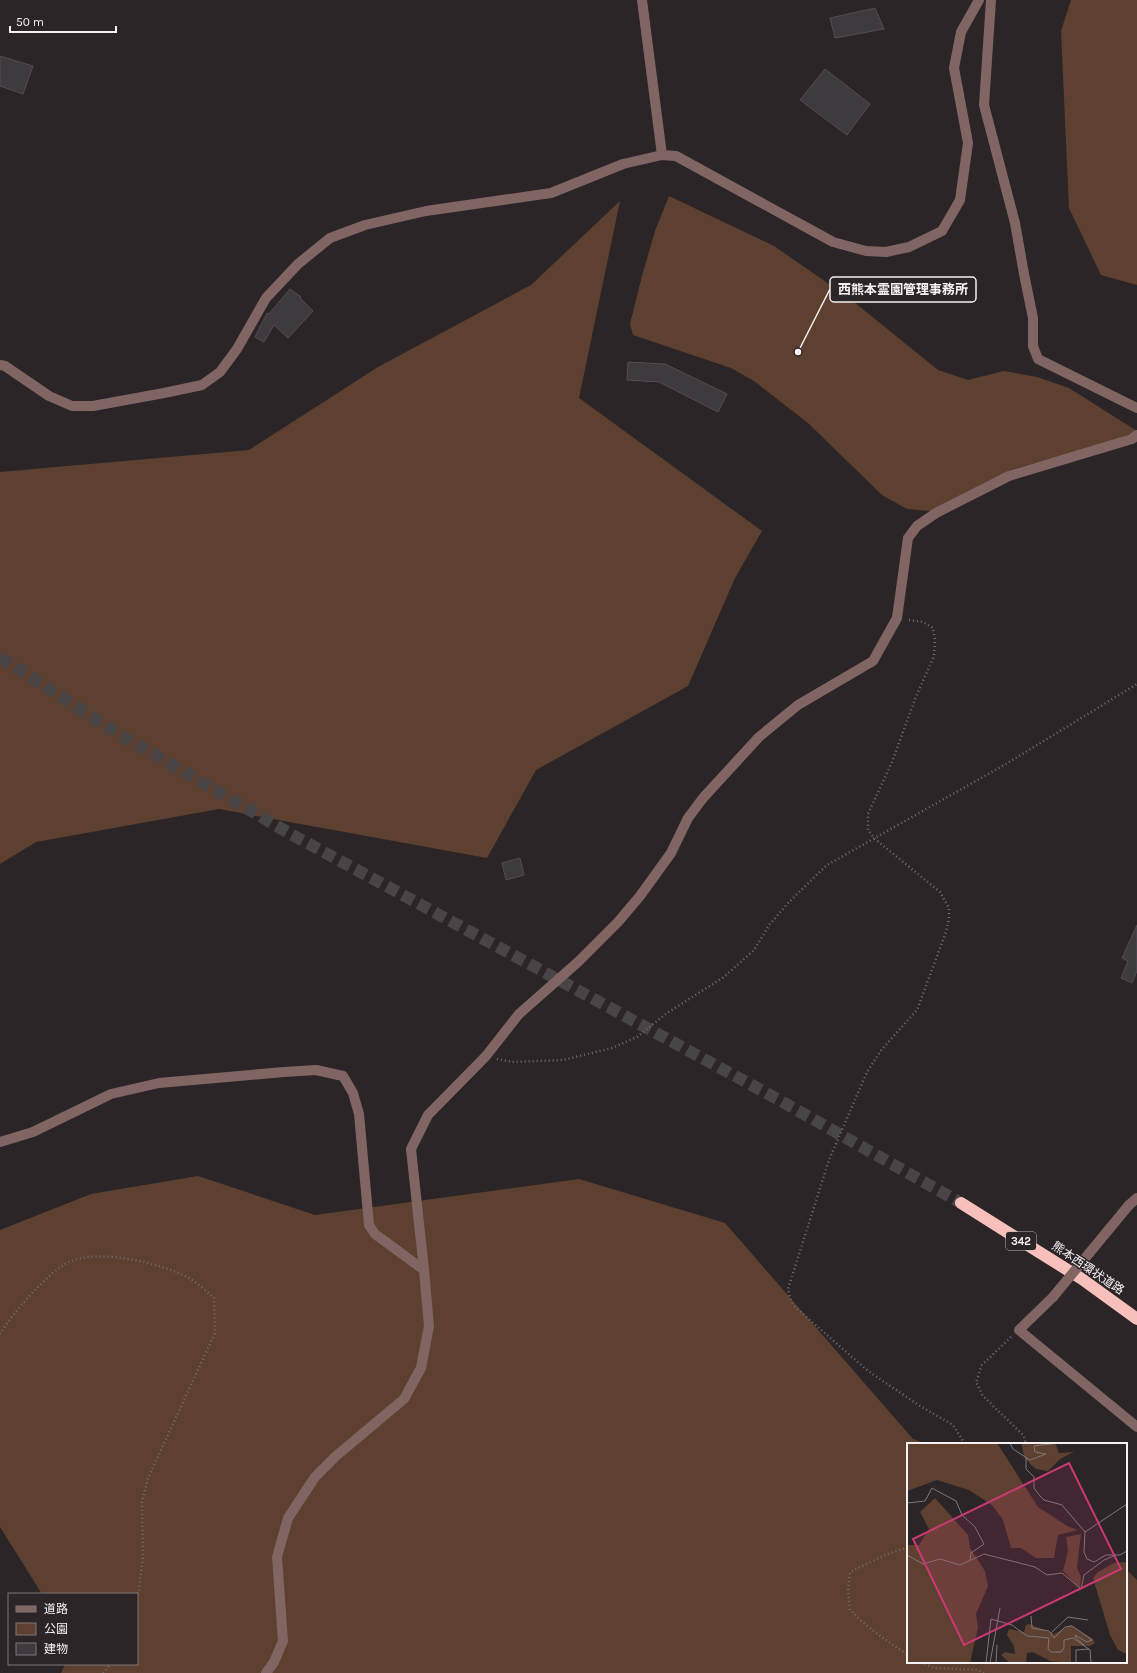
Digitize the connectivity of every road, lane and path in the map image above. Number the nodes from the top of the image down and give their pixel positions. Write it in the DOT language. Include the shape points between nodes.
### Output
graph roads {
  1 [pos="642,0"];
  2 [pos="979,0"];
  3 [pos="991,0"];
  4 [pos="662,155"];
  5 [pos="0,365"];
  6 [pos="1137,408"];
  7 [pos="1137,435"];
  8 [pos="897,618"];
  9 [pos="1137,684"];
  10 [pos="875,839"];
  11 [pos="486,1056"];
  12 [pos="0,1142"];
  13 [pos="1137,1198"];
  14 [pos="961,1203"];
  15 [pos="424,1270"];
  16 [pos="1082,1279"];
  17 [pos="1137,1312"];
  18 [pos="1137,1319"];
  19 [pos="1137,1324"];
  20 [pos="1019,1330"];
  21 [pos="0,1334"];
  22 [pos="1137,1428"];
  23 [pos="964,1443"];
  24 [pos="1026,1443"];
  25 [pos="907,1548"];
  26 [pos="138,1594"];
  27 [pos="907,1654"];
  28 [pos="923,1663"];
  29 [pos="110,1665"];
  30 [pos="103,1673"];
  31 [pos="266,1673"];
  32 [pos="984,1673"];
  1 -- 4 [label="street"];
  2 -- 4 [label="street" via="960,32 954,68 968,143 960,200 942,231 909,247 886,252 866,251 832,242 676,156"];
  3 -- 6 [label="street" via="984,105 1015,222 1033,318 1033,346 1038,359"];
  4 -- 5 [label="street" via="623,164 550,193 426,211 365,224 330,238 298,264 266,298 237,349 220,372 202,385 93,406 72,406 49,396"];
  7 -- 8 [label="street" via="1132,439 1009,476 936,513 917,526 908,538"];
  8 -- 10 [label="path" via="923,622 933,628 934,656 892,762 868,814 868,830"];
  8 -- 11 [label="street" via="873,661 798,705 754,742 703,798 688,818 671,853 618,922 578,962 519,1014"];
  9 -- 10 [label="path" via="1006,764"];
  10 -- 11 [label="path" via="827,866 789,902 770,924 754,950 729,972 667,1013 637,1037 612,1048 563,1060 512,1062"];
  10 -- 23 [label="path" via="940,892 949,908 949,919 917,1010 882,1049 867,1072 829,1160 788,1289 795,1307 868,1371 953,1425"];
  11 -- 15 [label="street" via="428,1115 411,1149"];
  12 -- 15 [label="street" via="33,1132 110,1094 158,1083 316,1070 343,1076 353,1093 359,1114 369,1225 375,1234"];
  13 -- 20 [label="street, bridge" via="1053,1297"];
  14 -- 16 [label="highway, 熊本西環状道路 / 342"];
  15 -- 31 [label="street" via="428,1326 421,1368 408,1393 315,1477 288,1518 277,1557 283,1641"];
  16 -- 17 [label="highway"];
  16 -- 18 [label="highway, 熊本西環状道路 / 342"];
  16 -- 19 [label="highway"];
  20 -- 22 [label="street"];
  20 -- 24 [label="path" via="982,1365 976,1382 983,1396 1024,1436"];
  21 -- 26 [label="path" via="42,1282 68,1262 84,1257 102,1256 154,1264 188,1278 214,1298 215,1333 148,1478 142,1502 143,1556"];
  25 -- 27 [label="path" via="850,1572 848,1590 850,1610 856,1617"];
  28 -- 32 [label="path" via="934,1668 978,1670"];
  29 -- 30 [label="path"];
}
